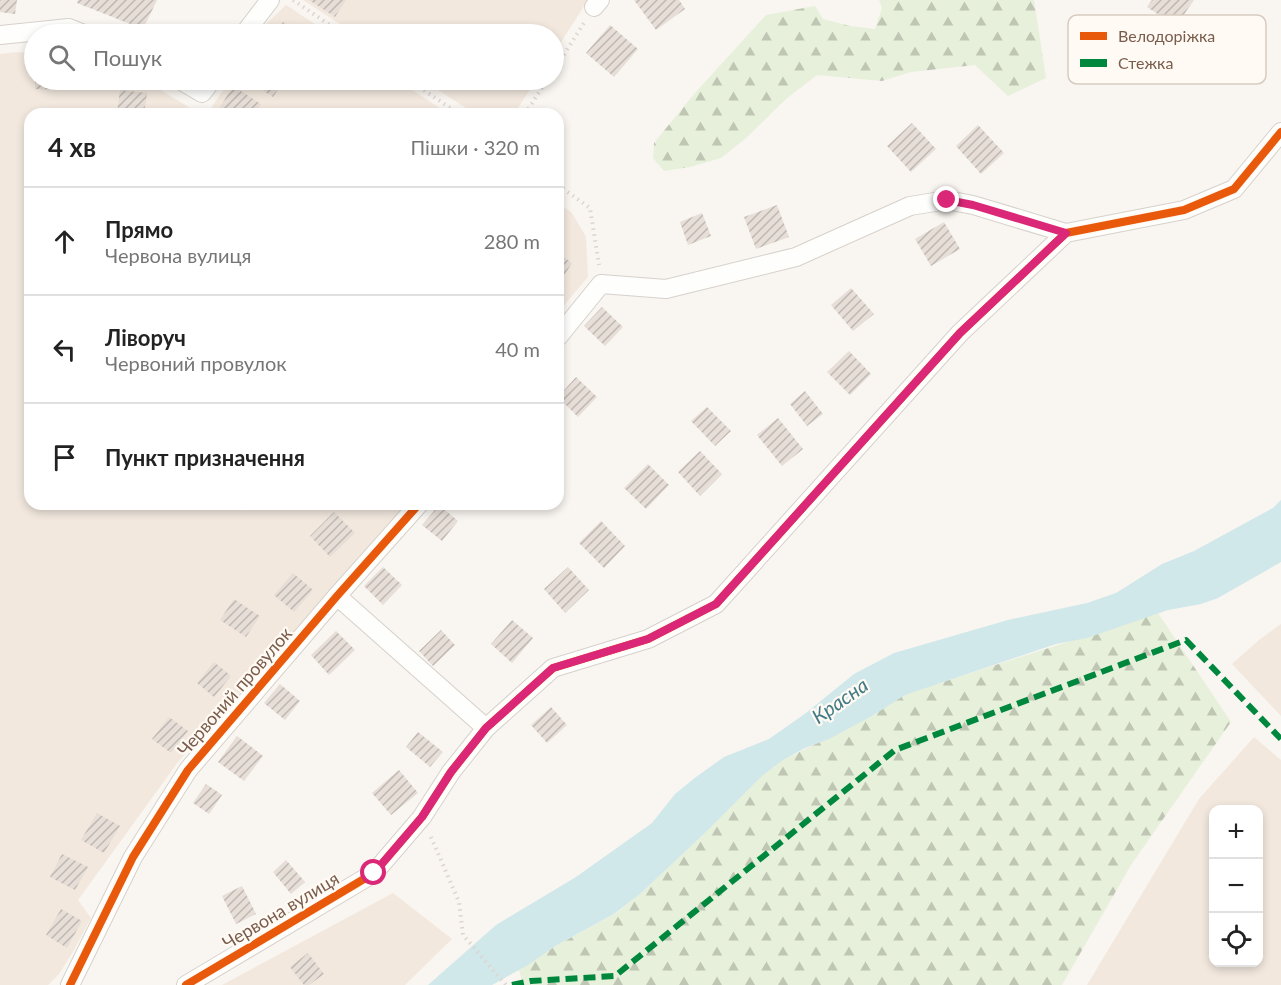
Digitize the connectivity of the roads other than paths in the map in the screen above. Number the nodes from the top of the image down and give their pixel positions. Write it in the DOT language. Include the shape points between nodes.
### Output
graph roads {
  1 [pos="270,0"];
  2 [pos="252,24"];
  3 [pos="24,33"];
  4 [pos="0,35"];
  5 [pos="1281,132"];
  6 [pos="1066,233"];
  7 [pos="564,330"];
  8 [pos="414,510"];
  9 [pos="337,596"];
  10 [pos="486,728"];
  11 [pos="70,985"];
  12 [pos="186,985"];
  1 -- 2 [label="street"];
  3 -- 4 [label="street"];
  5 -- 6 [label="street" via="1233,189 1184,210"];
  6 -- 7 [label="street" via="947,200 910,206 796,257 666,289 601,284"];
  6 -- 10 [label="street, Червона вулиця" via="960,333 716,604 648,639 553,668"];
  8 -- 9 [label="street, Червоний провулок"];
  9 -- 10 [label="street"];
  9 -- 11 [label="street, Червоний провулок" via="188,770 133,857"];
  10 -- 12 [label="street, Червона вулиця" via="422,817 374,873"];
}
